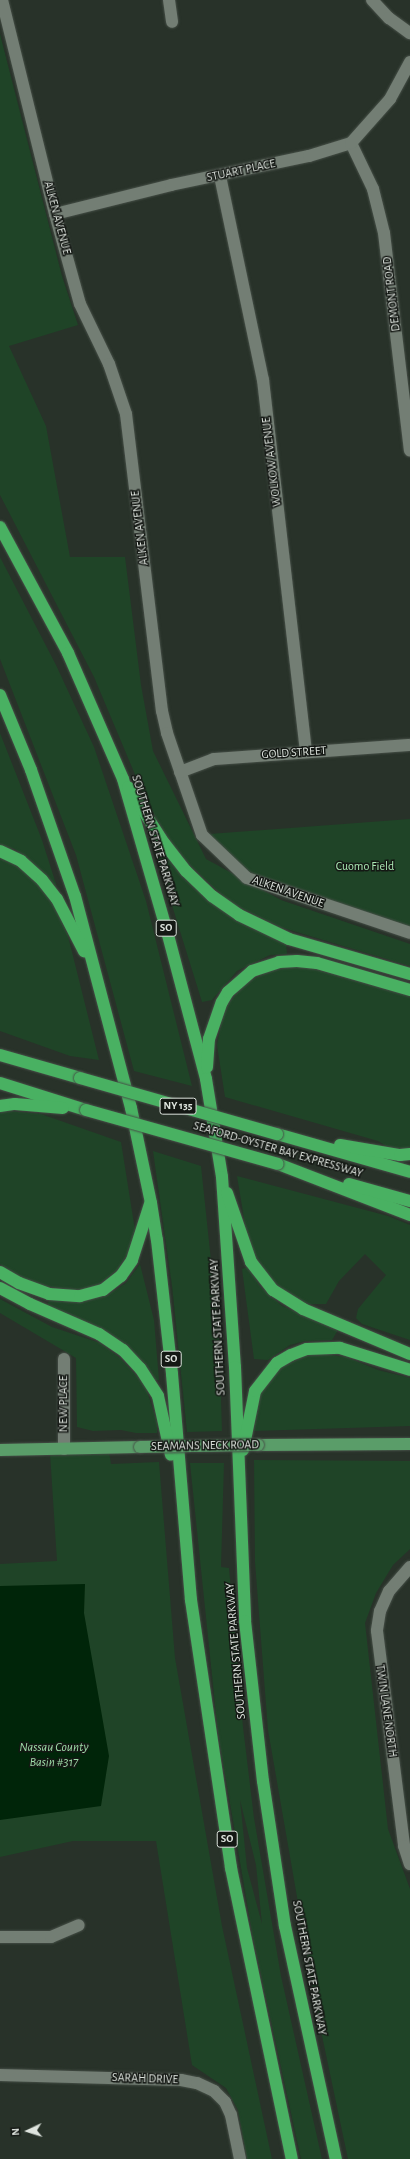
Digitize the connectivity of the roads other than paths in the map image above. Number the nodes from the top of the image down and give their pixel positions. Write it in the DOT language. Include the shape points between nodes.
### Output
graph roads {
  1 [pos="2,0"];
  2 [pos="169,0"];
  3 [pos="372,0"];
  4 [pos="172,22"];
  5 [pos="410,33"];
  6 [pos="410,62"];
  7 [pos="351,144"];
  8 [pos="220,176"];
  9 [pos="55,214"];
  10 [pos="410,450"];
  11 [pos="0,527"];
  12 [pos="0,695"];
  13 [pos="410,745"];
  14 [pos="306,752"];
  15 [pos="180,772"];
  16 [pos="123,779"];
  17 [pos="0,851"];
  18 [pos="410,933"];
  19 [pos="96,974"];
  20 [pos="410,974"];
  21 [pos="410,990"];
  22 [pos="0,1047"];
  23 [pos="0,1055"];
  24 [pos="44,1067"];
  25 [pos="206,1078"];
  26 [pos="0,1083"];
  27 [pos="0,1106"];
  28 [pos="86,1110"];
  29 [pos="277,1134"];
  30 [pos="410,1154"];
  31 [pos="278,1164"];
  32 [pos="410,1172"];
  33 [pos="222,1178"];
  34 [pos="410,1201"];
  35 [pos="150,1203"];
  36 [pos="410,1215"];
  37 [pos="0,1272"];
  38 [pos="0,1288"];
  39 [pos="410,1354"];
  40 [pos="64,1359"];
  41 [pos="410,1370"];
  42 [pos="410,1444"];
  43 [pos="64,1449"];
  44 [pos="0,1450"];
  45 [pos="239,1473"];
  46 [pos="183,1515"];
  47 [pos="410,1567"];
  48 [pos="410,1864"];
  49 [pos="79,1925"];
  50 [pos="0,1937"];
  51 [pos="0,2075"];
  52 [pos="240,2159"];
  53 [pos="292,2159"];
  54 [pos="336,2159"];
  1 -- 9 [label="street, ALKEN AVENUE"];
  2 -- 4 [label="street"];
  3 -- 5 [label="street" via="389,18"];
  6 -- 7 [label="street" via="375,118"];
  7 -- 8 [label="street, STUART PLACE"];
  7 -- 10 [label="street, DEMONT ROAD" via="373,189 384,233"];
  8 -- 9 [label="street, STUART PLACE"];
  8 -- 14 [label="street, WOLKOW AVENUE" via="263,380"];
  9 -- 15 [label="street, ALKEN AVENUE" via="80,304 109,364 126,414 162,711"];
  11 -- 16 [label="highway, SOUTHERN STATE PARKWAY / SO" via="68,653"];
  12 -- 19 [label="highway, SO" via="53,831"];
  13 -- 14 [label="street, GOLD STREET"];
  14 -- 15 [label="street, GOLD STREET" via="214,759"];
  15 -- 18 [label="street, ALKEN AVENUE" via="202,835 247,878"];
  16 -- 20 [label="highway" via="147,812 164,843 186,871 212,896 239,915 288,938"];
  16 -- 25 [label="highway, SOUTHERN STATE PARKWAY / SO"];
  17 -- 19 [label="highway" via="28,866 50,889 67,916"];
  19 -- 35 [label="highway, SO" via="130,1108"];
  21 -- 25 [label="highway" via="303,962 279,962 252,971 228,992 215,1018 209,1039"];
  22 -- 24 [label="highway"];
  23 -- 24 [label="highway, SEAFORD-OYSTER BAY EXPRESSWAY / NY 135"];
  24 -- 29 [label="highway, SEAFORD-OYSTER BAY EXPRESSWAY / NY 135, bridge"];
  25 -- 33 [label="highway, SOUTHERN STATE PARKWAY / SO"];
  26 -- 28 [label="highway, SEAFORD-OYSTER BAY EXPRESSWAY / NY 135"];
  27 -- 28 [label="highway" via="15,1104"];
  28 -- 31 [label="highway, SEAFORD-OYSTER BAY EXPRESSWAY / NY 135, bridge"];
  29 -- 30 [label="highway" via="400,1156"];
  29 -- 32 [label="highway, SEAFORD-OYSTER BAY EXPRESSWAY / NY 135"];
  31 -- 34 [label="highway, SEAFORD-OYSTER BAY EXPRESSWAY / NY 135"];
  31 -- 36 [label="highway"];
  33 -- 39 [label="highway" via="251,1262 260,1277 273,1290 303,1309"];
  33 -- 45 [label="highway, SOUTHERN STATE PARKWAY / SO"];
  35 -- 37 [label="highway" via="132,1260 118,1279 103,1290 80,1296 49,1294 19,1283"];
  35 -- 46 [label="highway, SO" via="165,1302"];
  38 -- 46 [label="highway" via="99,1334 123,1350 140,1368 158,1396"];
  40 -- 43 [label="street, NEW PLACE"];
  41 -- 45 [label="highway" via="354,1350 332,1347 307,1349 277,1363 255,1391"];
  42 -- 43 [label="main road, SEAMANS NECK ROAD, bridge"];
  43 -- 44 [label="main road, SEAMANS NECK ROAD"];
  45 -- 54 [label="highway, SOUTHERN STATE PARKWAY / SO" via="245,1621 263,1781 285,1926"];
  46 -- 53 [label="highway, SO" via="191,1600 231,1868"];
  47 -- 48 [label="street, TWIN LANE NORTH" via="389,1591 380,1611 378,1631 403,1838"];
  49 -- 50 [label="street" via="51,1938"];
  51 -- 52 [label="street, SARAH DRIVE" via="181,2080 197,2083 214,2091 225,2102 231,2115"];
}
